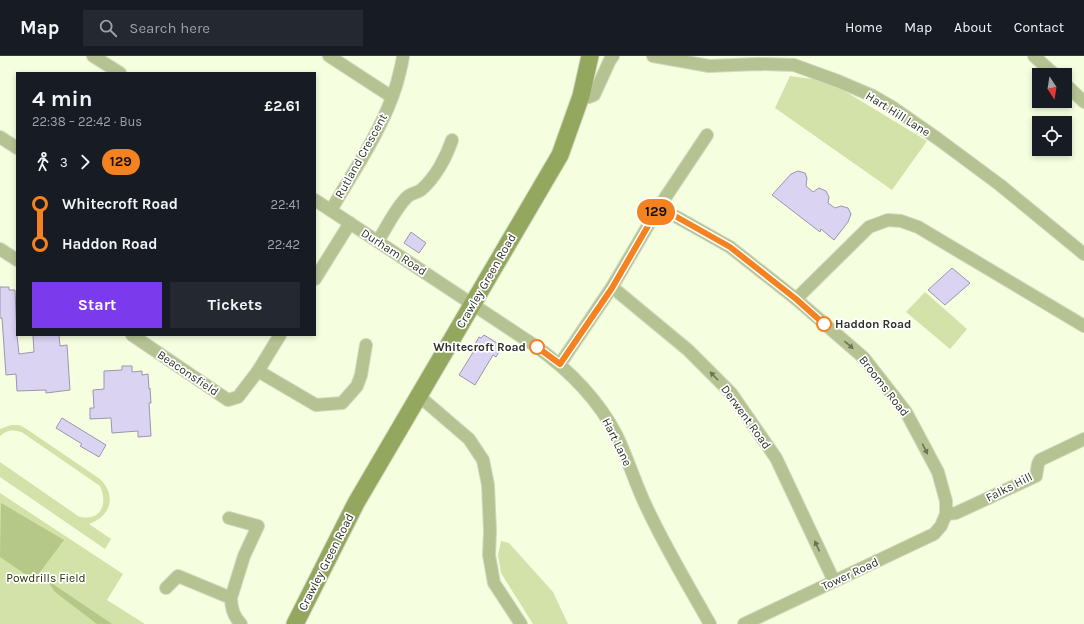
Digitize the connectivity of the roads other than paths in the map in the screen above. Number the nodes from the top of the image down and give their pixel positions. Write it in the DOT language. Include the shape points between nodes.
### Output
graph roads {
  1 [pos="94,56"];
  2 [pos="329,56"];
  3 [pos="403,56"];
  4 [pos="590,56"];
  5 [pos="613,56"];
  6 [pos="653,56"];
  7 [pos="1034,56"];
  8 [pos="1047,68"];
  9 [pos="118,72"];
  10 [pos="1072,91"];
  11 [pos="580,96"];
  12 [pos="392,97"];
  13 [pos="1084,102"];
  14 [pos="707,135"];
  15 [pos="0,137"];
  16 [pos="452,140"];
  17 [pos="16,147"];
  18 [pos="316,201"];
  19 [pos="659,207"];
  20 [pos="331,210"];
  21 [pos="350,223"];
  22 [pos="378,241"];
  23 [pos="0,249"];
  24 [pos="1084,254"];
  25 [pos="16,259"];
  26 [pos="316,277"];
  27 [pos="612,288"];
  28 [pos="796,299"];
  29 [pos="472,304"];
  30 [pos="1084,326"];
  31 [pos="133,336"];
  32 [pos="279,336"];
  33 [pos="366,345"];
  34 [pos="560,364"];
  35 [pos="258,371"];
  36 [pos="419,396"];
  37 [pos="1084,439"];
  38 [pos="946,514"];
  39 [pos="229,518"];
  40 [pos="834,582"];
  41 [pos="166,588"];
  42 [pos="231,598"];
  43 [pos="518,623"];
  44 [pos="241,624"];
  45 [pos="295,624"];
  46 [pos="710,624"];
  47 [pos="744,624"];
  1 -- 9 [label="street"];
  2 -- 12 [label="street"];
  3 -- 12 [label="street, Rutland Crescent"];
  4 -- 11 [label="street, Crawley Green Road"];
  5 -- 11 [label="street" via="594,95"];
  6 -- 24 [label="street, Hart Hill Lane" via="709,66 794,65 873,96 938,139"];
  7 -- 8 [label="street"];
  10 -- 13 [label="street"];
  11 -- 29 [label="street, Crawley Green Road" via="560,155"];
  12 -- 20 [label="street, Rutland Crescent" via="378,131"];
  14 -- 19 [label="street"];
  15 -- 17 [label="street"];
  16 -- 22 [label="street" via="437,170 420,191 409,195"];
  18 -- 20 [label="street, Durham Road"];
  19 -- 27 [label="street"];
  19 -- 28 [label="street, Brooms Road" via="730,247"];
  20 -- 21 [label="street, Durham Road"];
  21 -- 22 [label="street, Durham Road"];
  21 -- 26 [label="street"];
  22 -- 29 [label="street, Durham Road"];
  23 -- 25 [label="street"];
  27 -- 34 [label="street"];
  40 -- 27 [label="street, Derwent Road, one-way" via="776,458 731,393 688,350"];
  28 -- 30 [label="street" via="869,228 888,220 901,221 918,227"];
  28 -- 38 [label="street, Brooms Road, one-way" via="864,358 906,412 938,472 946,501"];
  29 -- 34 [label="street, Hart Lane"];
  29 -- 36 [label="street, Crawley Green Road"];
  31 -- 35 [label="street, Beaconsfield" via="228,400 238,397"];
  32 -- 35 [label="street"];
  33 -- 35 [label="street" via="357,386 342,403 316,405"];
  34 -- 46 [label="street, Hart Lane" via="586,391 610,423 651,517"];
  36 -- 43 [label="street" via="469,439 483,460 488,485 489,555 494,582"];
  36 -- 45 [label="street, Crawley Green Road" via="356,503"];
  37 -- 38 [label="street, Falks Hill" via="1040,460 1036,476 956,513"];
  38 -- 40 [label="street, Tower Road" via="934,534"];
  39 -- 42 [label="street" via="258,526 244,556"];
  40 -- 47 [label="street, Tower Road"];
  41 -- 42 [label="street" via="178,576"];
  42 -- 44 [label="street" via="231,606"];
}
